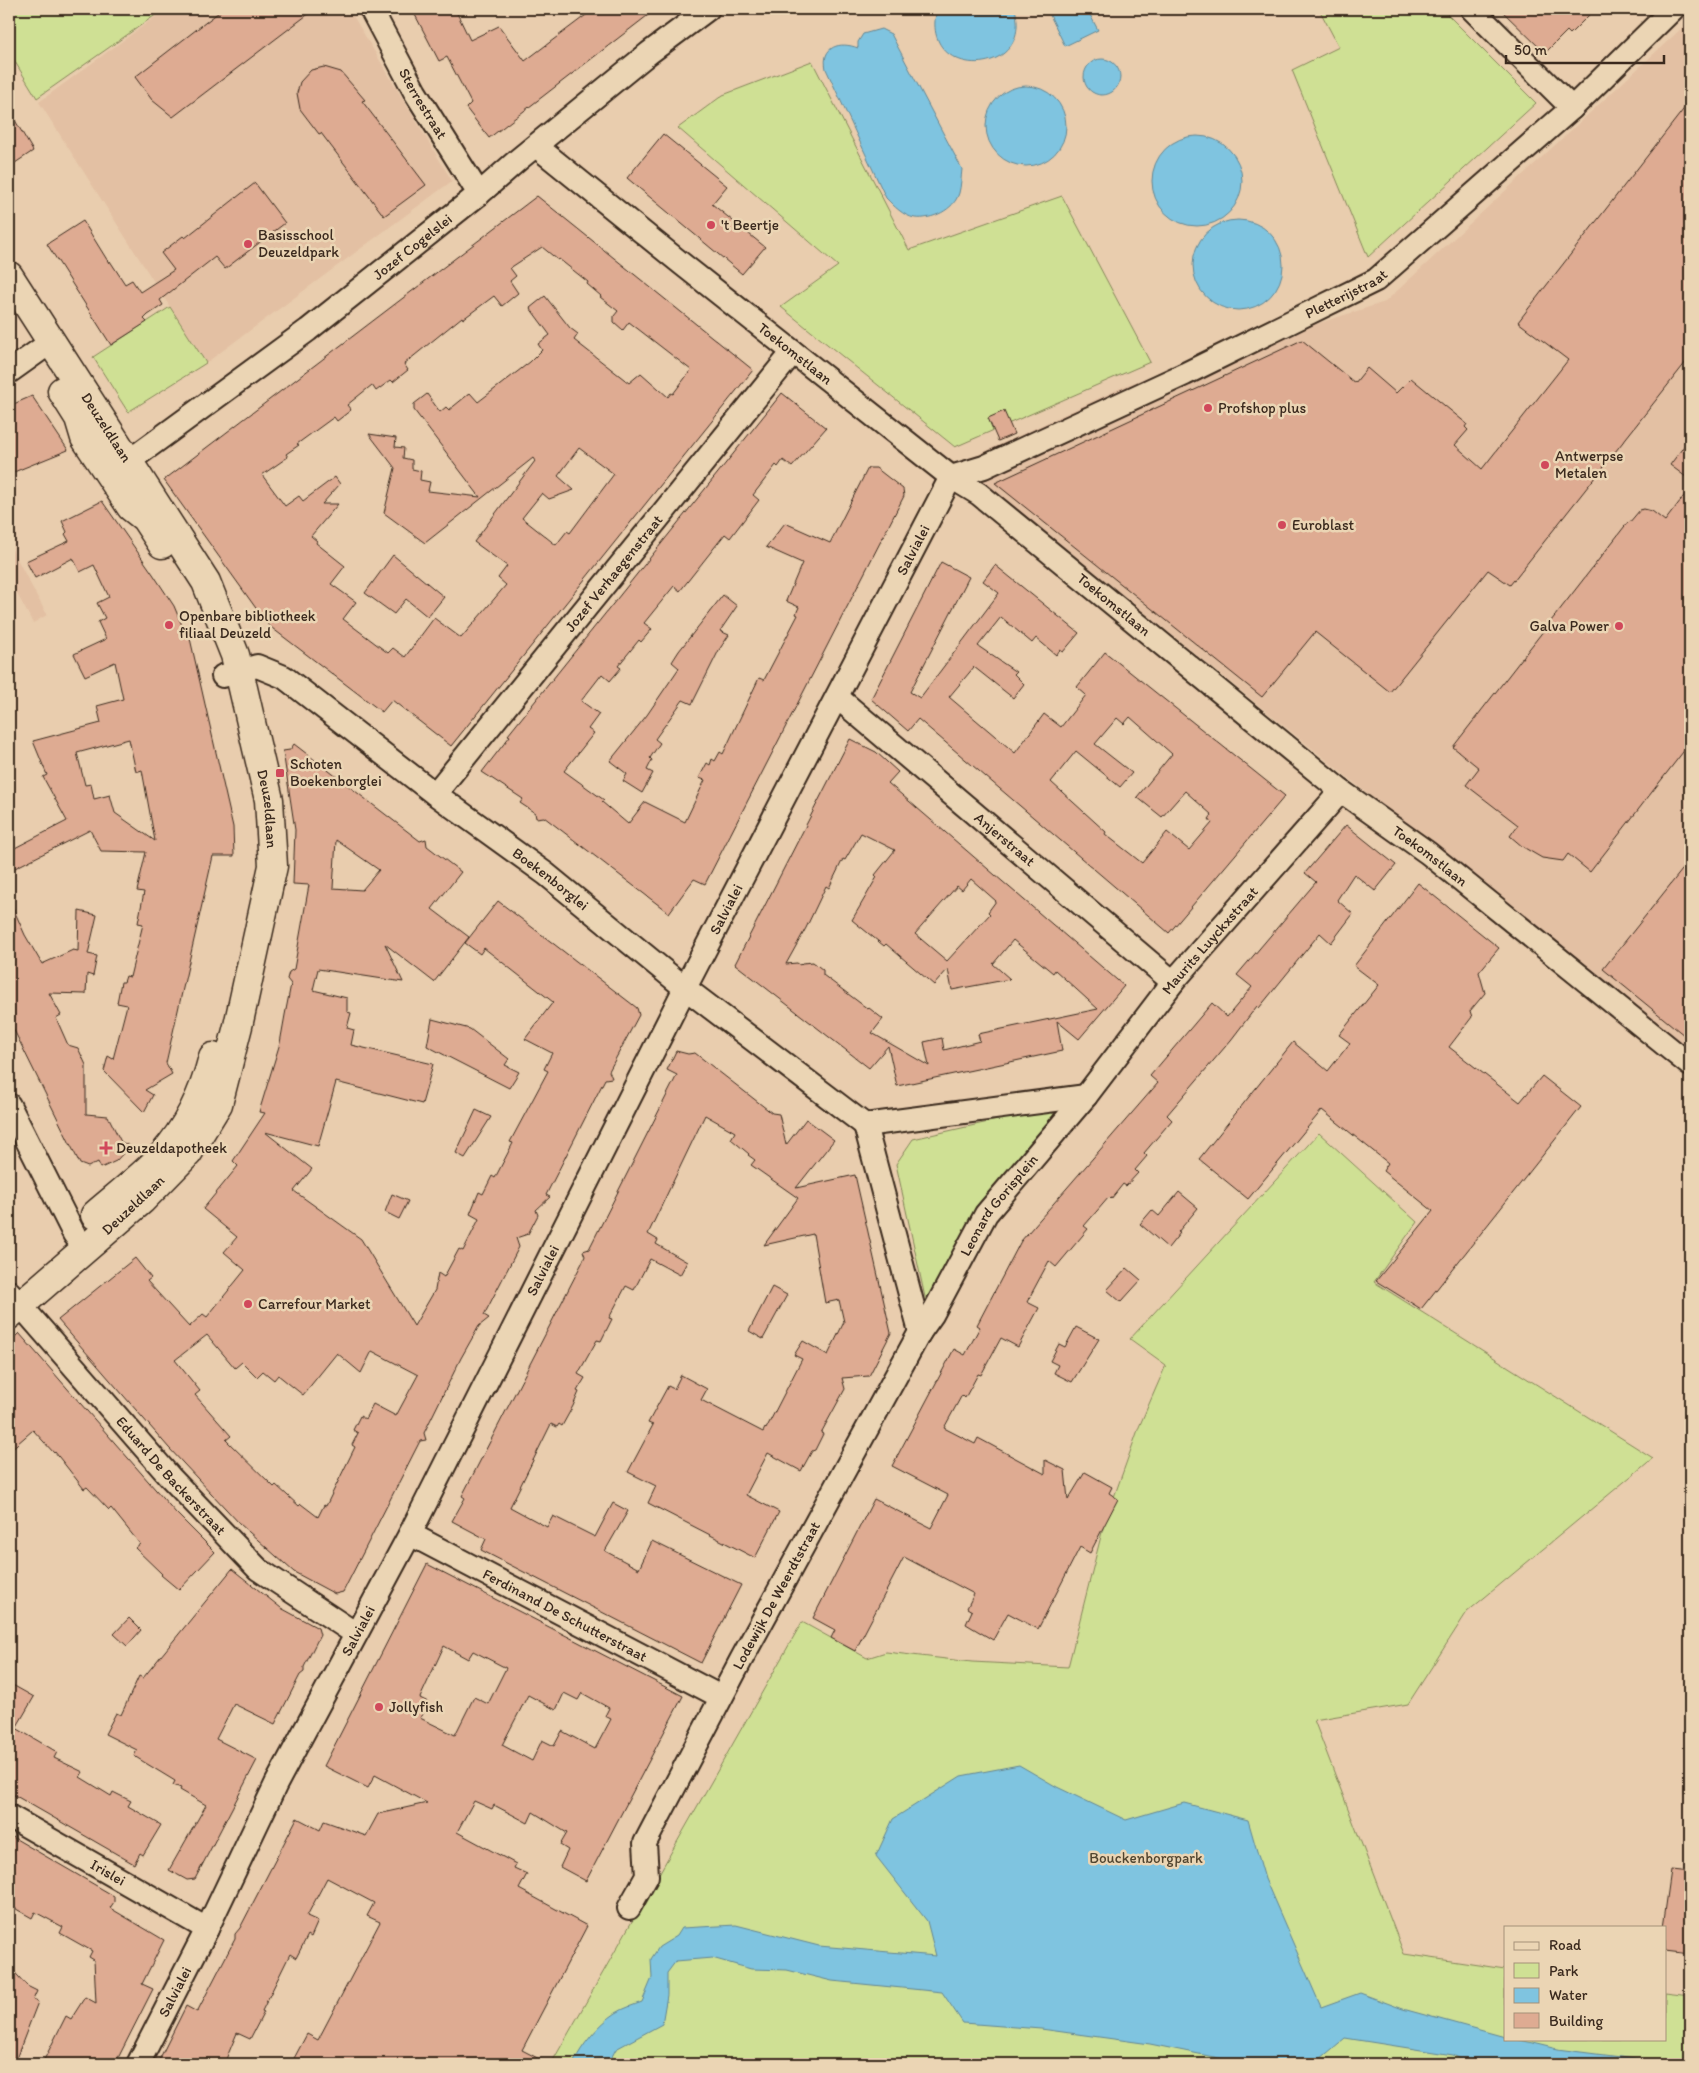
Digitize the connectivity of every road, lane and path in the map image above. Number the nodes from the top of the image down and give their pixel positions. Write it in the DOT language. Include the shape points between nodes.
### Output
graph roads {
  1 [pos="371,9"];
  2 [pos="708,9"];
  3 [pos="1472,9"];
  4 [pos="1674,9"];
  5 [pos="1572,108"];
  6 [pos="536,146"];
  7 [pos="479,194"];
  8 [pos="9,276"];
  9 [pos="9,307"];
  10 [pos="44,347"];
  11 [pos="793,352"];
  12 [pos="9,372"];
  13 [pos="119,468"];
  14 [pos="951,477"];
  15 [pos="231,674"];
  16 [pos="837,697"];
  17 [pos="1341,791"];
  18 [pos="435,794"];
  19 [pos="1173,982"];
  20 [pos="685,988"];
  21 [pos="1690,1065"];
  22 [pos="1086,1096"];
  23 [pos="9,1105"];
  24 [pos="865,1125"];
  25 [pos="79,1241"];
  26 [pos="12,1301"];
  27 [pos="920,1332"];
  28 [pos="410,1534"];
  29 [pos="356,1634"];
  30 [pos="721,1697"];
  31 [pos="9,1816"];
  32 [pos="629,1908"];
  33 [pos="207,1929"];
  34 [pos="138,2064"];
  1 -- 7 [label="street, Sterrestraat" via="415,92"];
  2 -- 6 [label="street, Jozef Cogelslei"];
  3 -- 5 [label="street"];
  4 -- 5 [label="street, Pletterijstraat"];
  5 -- 14 [label="street, Pletterijstraat" via="1376,280 1185,374 984,467"];
  6 -- 7 [label="street, Jozef Cogelslei"];
  6 -- 11 [label="street, Toekomstlaan"];
  7 -- 13 [label="street, Jozef Cogelslei" via="308,330"];
  8 -- 10 [label="street, Deuzeldlaan"];
  9 -- 10 [label="street, Deuzeldlaan"];
  10 -- 12 [label="street"];
  10 -- 13 [label="street, Deuzeldlaan"];
  11 -- 14 [label="street, Toekomstlaan"];
  11 -- 18 [label="street, Jozef Verhaegenstraat"];
  13 -- 15 [label="street, Deuzeldlaan" via="206,582 235,655"];
  14 -- 16 [label="street, Salvialei"];
  14 -- 17 [label="street, Toekomstlaan" via="979,494"];
  15 -- 18 [label="street, Boekenborglei" via="257,666 284,678"];
  15 -- 25 [label="street, Deuzeldlaan" via="269,800 273,866 218,1104 188,1153 142,1200"];
  16 -- 19 [label="street, Anjerstraat"];
  16 -- 20 [label="street, Salvialei"];
  17 -- 19 [label="street, Maurits Luyckxstraat"];
  17 -- 21 [label="street, Toekomstlaan" via="1428,853"];
  18 -- 20 [label="street, Boekenborglei" via="546,874"];
  19 -- 22 [label="street, Maurits Luyckxstraat"];
  20 -- 24 [label="street, Boekenborglei"];
  20 -- 28 [label="street, Salvialei"];
  22 -- 24 [label="street"];
  22 -- 27 [label="street, Leonard Gorisplein" via="986,1214"];
  23 -- 25 [label="street"];
  24 -- 27 [label="street"];
  25 -- 26 [label="street, Deuzeldlaan"];
  26 -- 29 [label="street, Eduard De Backerstraat" via="170,1477 258,1569"];
  27 -- 30 [label="street, Lodewijk De Weerdtstraat"];
  28 -- 29 [label="street, Salvialei"];
  28 -- 30 [label="street, Ferdinand De Schutterstraat"];
  29 -- 33 [label="street, Salvialei" via="276,1784"];
  30 -- 32 [label="street, Lodewijk De Weerdtstraat" via="645,1843 647,1876"];
  31 -- 33 [label="street, Irislei"];
  33 -- 34 [label="street, Salvialei"];
}
